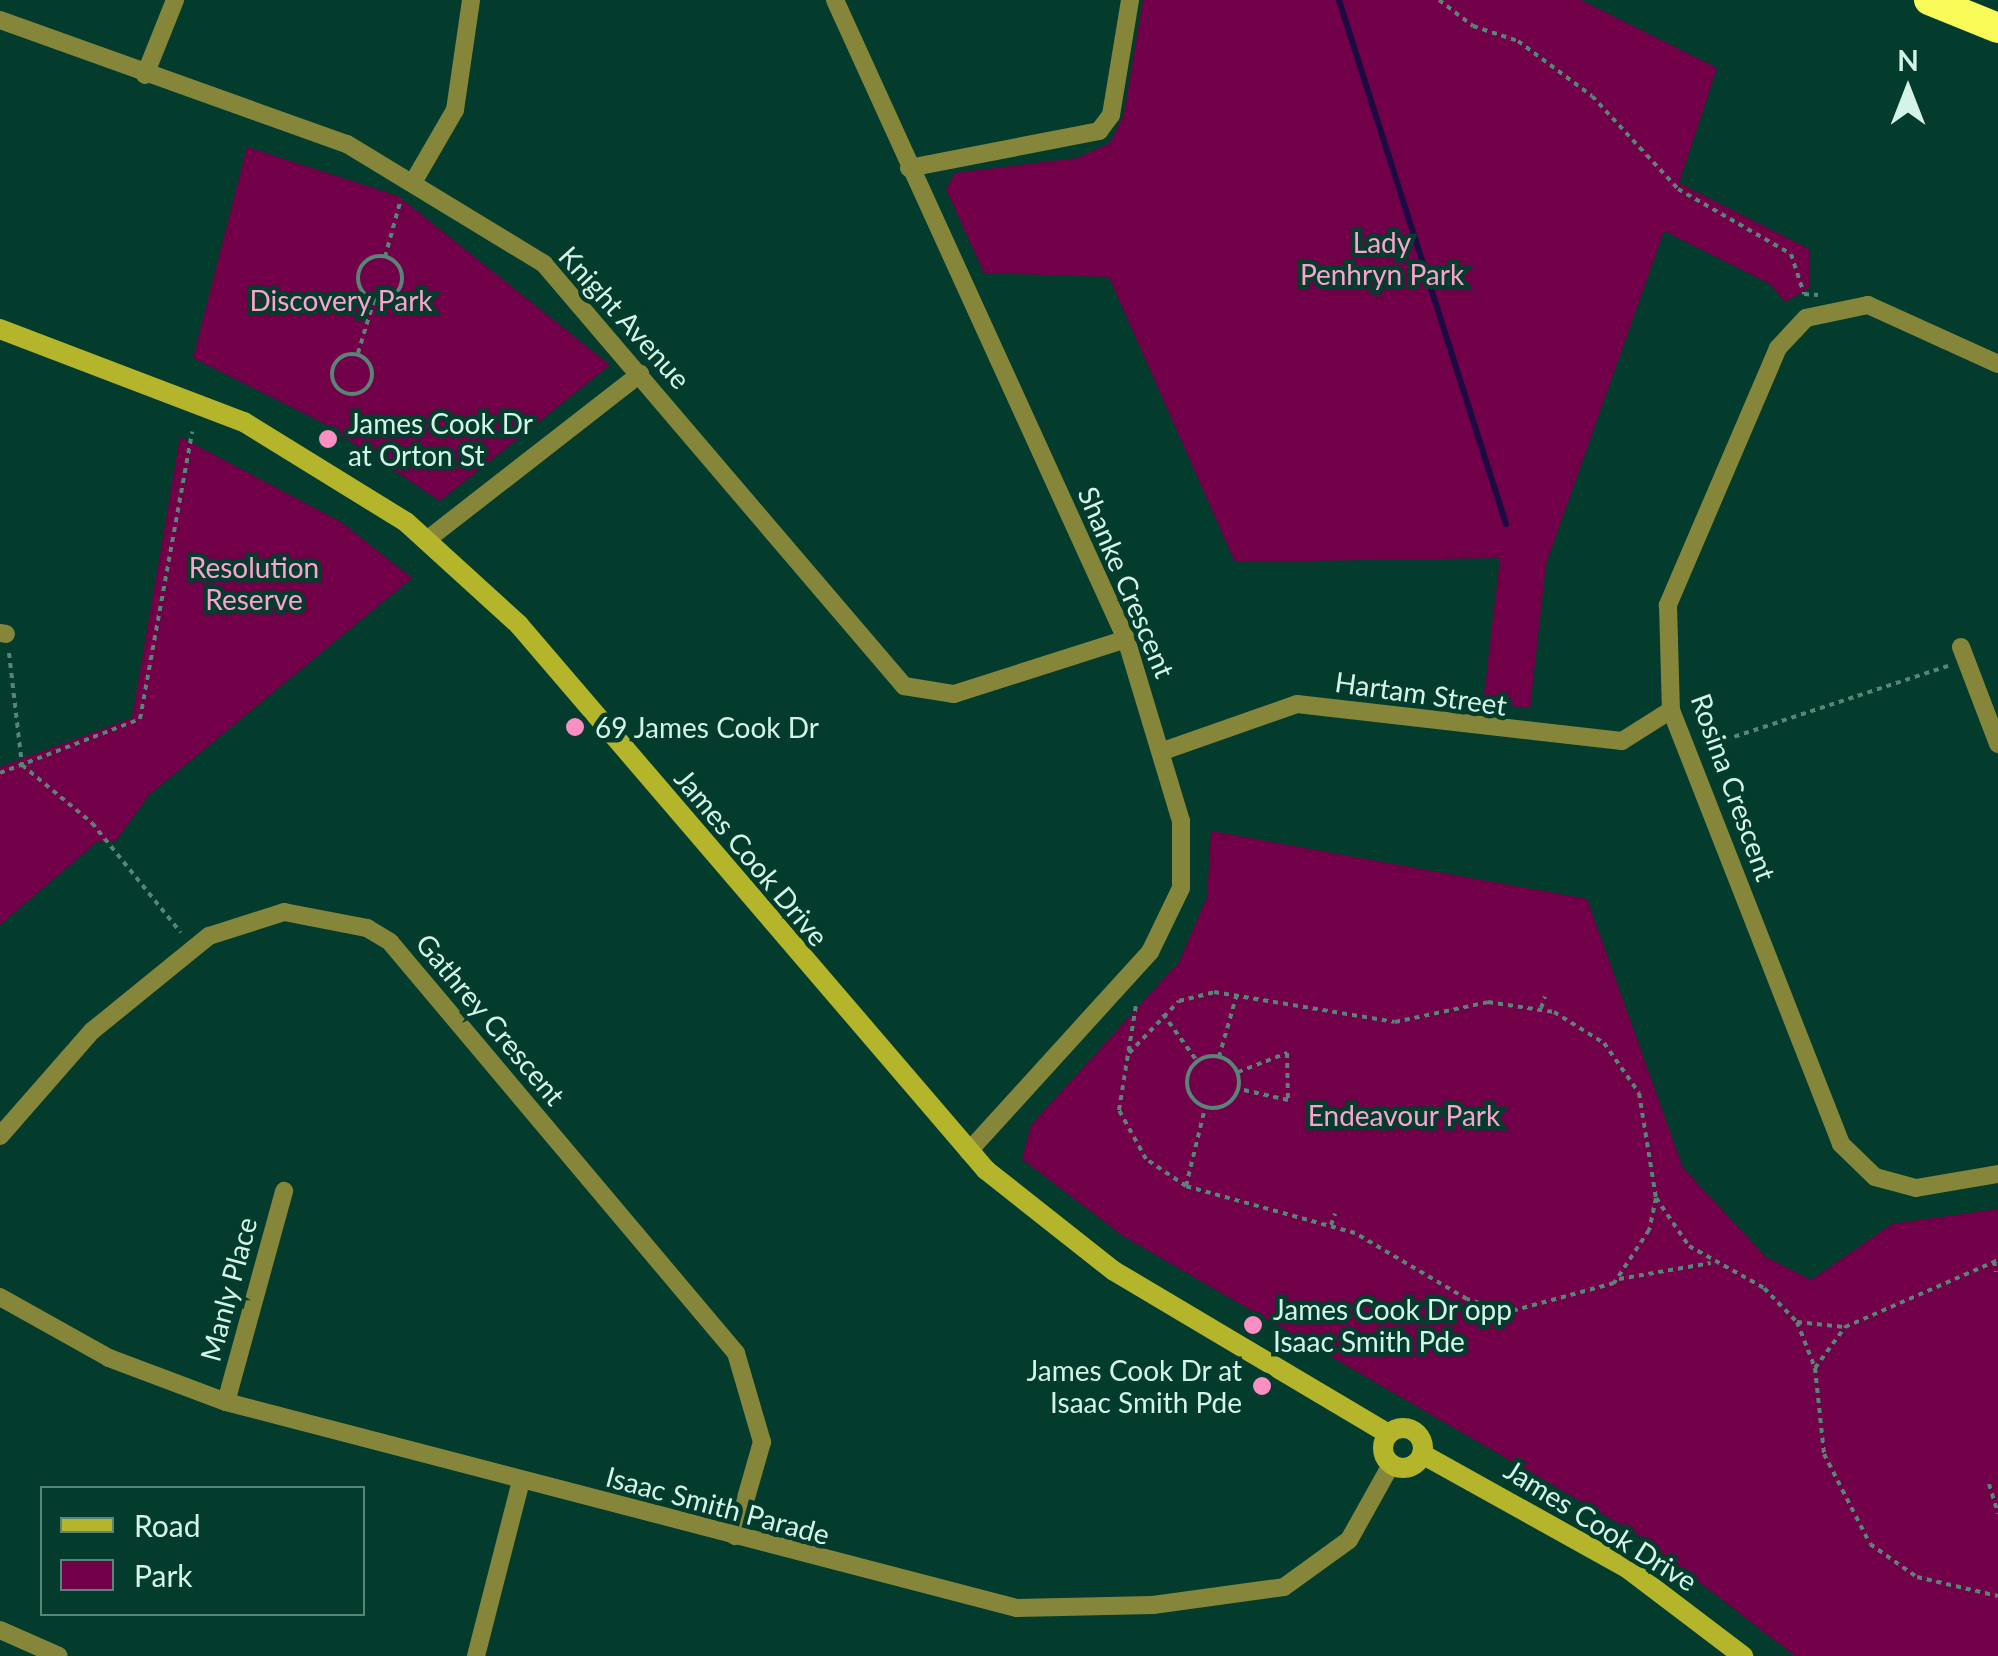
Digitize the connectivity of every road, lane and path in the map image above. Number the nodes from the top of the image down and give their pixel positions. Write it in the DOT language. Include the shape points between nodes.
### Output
graph roads {
  1 [pos="175,0"];
  2 [pos="471,0"];
  3 [pos="834,0"];
  4 [pos="1130,0"];
  5 [pos="1439,0"];
  6 [pos="1936,3"];
  7 [pos="0,20"];
  8 [pos="1998,31"];
  9 [pos="145,74"];
  10 [pos="909,168"];
  11 [pos="411,177"];
  12 [pos="385,257"];
  13 [pos="374,300"];
  14 [pos="1824,308"];
  15 [pos="0,330"];
  16 [pos="358,355"];
  17 [pos="1998,364"];
  18 [pos="640,374"];
  19 [pos="192,432"];
  20 [pos="428,539"];
  21 [pos="3,633"];
  22 [pos="1126,639"];
  23 [pos="1960,647"];
  24 [pos="1671,710"];
  25 [pos="1998,744"];
  26 [pos="1163,750"];
  27 [pos="1687,752"];
  28 [pos="22,765"];
  29 [pos="0,773"];
  30 [pos="194,949"];
  31 [pos="1238,992"];
  32 [pos="1545,997"];
  33 [pos="1136,1004"];
  34 [pos="1541,1008"];
  35 [pos="1163,1014"];
  36 [pos="1129,1053"];
  37 [pos="1220,1057"];
  38 [pos="1197,1061"];
  39 [pos="1236,1072"];
  40 [pos="1239,1089"];
  41 [pos="1206,1108"];
  42 [pos="0,1136"];
  43 [pos="968,1152"];
  44 [pos="1998,1174"];
  45 [pos="1186,1186"];
  46 [pos="284,1191"];
  47 [pos="1656,1198"];
  48 [pos="1334,1214"];
  49 [pos="1331,1225"];
  50 [pos="1996,1260"];
  51 [pos="1711,1263"];
  52 [pos="1996,1272"];
  53 [pos="1618,1280"];
  54 [pos="0,1297"];
  55 [pos="1797,1322"];
  56 [pos="1845,1328"];
  57 [pos="1815,1368"];
  58 [pos="226,1402"];
  59 [pos="1388,1434"];
  60 [pos="1422,1454"];
  61 [pos="1391,1464"];
  62 [pos="521,1481"];
  63 [pos="1988,1484"];
  64 [pos="1998,1514"];
  65 [pos="735,1536"];
  66 [pos="1998,1596"];
  67 [pos="0,1630"];
  68 [pos="59,1656"];
  69 [pos="476,1656"];
  70 [pos="1743,1656"];
  1 -- 9 [label="street"];
  2 -- 11 [label="street" via="455,110"];
  3 -- 10 [label="street, Shanke Crescent"];
  4 -- 10 [label="street" via="1111,116 1099,131"];
  5 -- 14 [label="path" via="1474,26 1518,41 1592,96 1678,189 1791,254 1804,294 1816,289"];
  6 -- 8 [label="highway"];
  7 -- 9 [label="street, Knight Avenue"];
  9 -- 11 [label="street, Knight Avenue" via="347,144"];
  10 -- 22 [label="street, Shanke Crescent"];
  11 -- 12 [label="path"];
  11 -- 18 [label="street, Knight Avenue" via="544,264"];
  12 -- 13 [label="path" via="358,273"];
  12 -- 13 [label="path" via="402,280 389,298"];
  13 -- 16 [label="path"];
  14 -- 17 [label="street" via="1868,305"];
  14 -- 24 [label="street, Rosina Crescent" via="1778,348 1668,604"];
  15 -- 20 [label="street, James Cook Drive" via="244,422"];
  16 -- 16 [label="path" via="371,379 345,393 334,364"];
  18 -- 20 [label="street"];
  18 -- 22 [label="street, Knight Avenue" via="904,686 954,694"];
  19 -- 28 [label="path" via="140,719"];
  20 -- 43 [label="street, James Cook Drive" via="519,625"];
  21 -- 28 [label="path"];
  22 -- 26 [label="street, Shanke Crescent"];
  23 -- 25 [label="street"];
  23 -- 27 [label="path" via="1947,668"];
  24 -- 26 [label="street, Hartam Street" via="1622,741 1297,704"];
  24 -- 27 [label="street, Rosina Crescent"];
  26 -- 43 [label="street, Shanke Crescent" via="1181,821 1181,888 1150,952"];
  27 -- 44 [label="street, Rosina Crescent" via="1840,1144 1875,1177 1916,1188"];
  28 -- 29 [label="path"];
  28 -- 30 [label="path" via="92,823"];
  30 -- 42 [label="street, Gathrey Crescent" via="92,1030"];
  30 -- 65 [label="street, Gathrey Crescent" via="234,923 284,912 336,918 390,942 736,1353 762,1442"];
  31 -- 34 [label="path" via="1395,1022 1488,1002"];
  31 -- 35 [label="path" via="1194,996"];
  31 -- 37 [label="path"];
  32 -- 34 [label="path"];
  33 -- 36 [label="path"];
  34 -- 47 [label="path" via="1576,1023 1621,1062 1648,1124"];
  35 -- 36 [label="path"];
  35 -- 38 [label="path"];
  36 -- 45 [label="path" via="1117,1090 1125,1126 1146,1160"];
  37 -- 38 [label="path"];
  37 -- 39 [label="path"];
  38 -- 41 [label="path" via="1188,1090"];
  39 -- 40 [label="path"];
  39 -- 40 [label="path" via="1287,1053 1288,1100"];
  40 -- 41 [label="path" via="1226,1105"];
  41 -- 45 [label="path"];
  43 -- 59 [label="street, James Cook Drive" via="1114,1271"];
  45 -- 49 [label="path"];
  46 -- 58 [label="street, Manly Place"];
  47 -- 51 [label="path" via="1680,1237"];
  47 -- 53 [label="path" via="1649,1230"];
  48 -- 49 [label="path"];
  49 -- 53 [label="path" via="1508,1312 1566,1303"];
  50 -- 52 [label="path"];
  50 -- 56 [label="path"];
  51 -- 53 [label="path"];
  51 -- 55 [label="path" via="1764,1288"];
  54 -- 58 [label="street, Isaac Smith Parade" via="109,1358"];
  55 -- 56 [label="path"];
  55 -- 57 [label="path"];
  56 -- 57 [label="path"];
  57 -- 66 [label="path" via="1824,1454 1870,1544 1917,1577"];
  58 -- 62 [label="street, Isaac Smith Parade"];
  59 -- 60 [label="street, James Cook Drive" via="1411,1430"];
  59 -- 61 [label="street"];
  60 -- 61 [label="street" via="1410,1466"];
  60 -- 70 [label="street, James Cook Drive" via="1627,1568"];
  61 -- 65 [label="street, Isaac Smith Parade" via="1336,1554 1306,1578 1253,1596 1017,1608"];
  62 -- 65 [label="street, Isaac Smith Parade"];
  62 -- 69 [label="street"];
  63 -- 64 [label="path"];
  67 -- 68 [label="street"];
}
